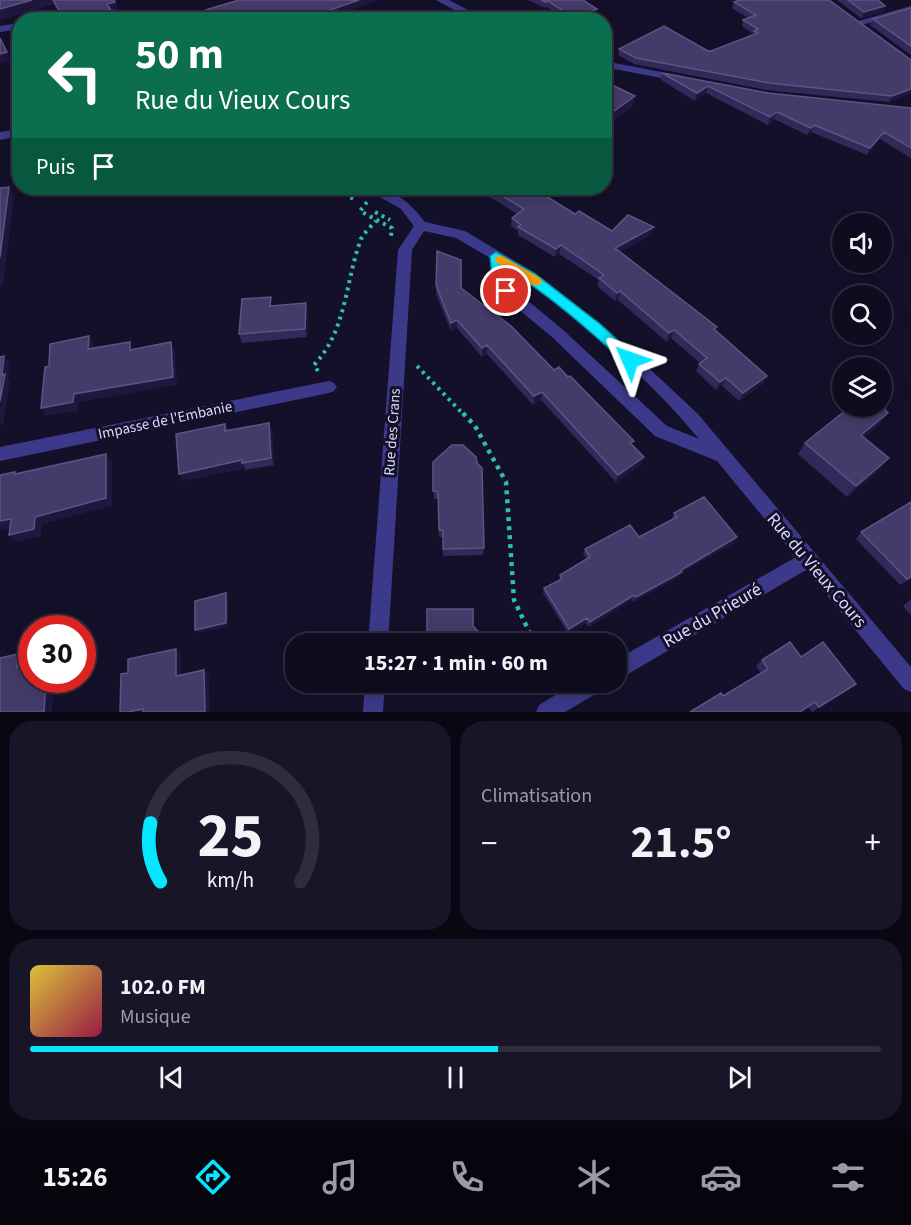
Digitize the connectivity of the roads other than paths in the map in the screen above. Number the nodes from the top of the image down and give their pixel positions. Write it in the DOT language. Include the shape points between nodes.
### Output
graph roads {
  1 [pos="441,0"];
  2 [pos="911,9"];
  3 [pos="466,12"];
  4 [pos="857,23"];
  5 [pos="612,66"];
  6 [pos="696,82"];
  7 [pos="385,195"];
  8 [pos="421,226"];
  9 [pos="496,256"];
  10 [pos="329,387"];
  11 [pos="0,454"];
  12 [pos="723,456"];
  13 [pos="807,560"];
  14 [pos="379,633"];
  15 [pos="627,665"];
  16 [pos="911,682"];
  17 [pos="374,693"];
  18 [pos="578,693"];
  19 [pos="373,712"];
  20 [pos="546,712"];
  1 -- 3 [label="street"];
  2 -- 4 [label="lane"];
  5 -- 6 [label="street"];
  7 -- 8 [label="street" via="406,206"];
  8 -- 9 [label="street, Rue du Vieux Cours" via="460,234"];
  8 -- 14 [label="street, Rue des Crans" via="404,257"];
  9 -- 12 [label="street, Rue du Vieux Cours" via="596,328 692,419"];
  9 -- 12 [label="street, Rue du Vieux Cours" via="500,283 506,291 557,333 661,431"];
  10 -- 11 [label="street, Impasse de l'Embanie"];
  12 -- 13 [label="street, Rue du Vieux Cours"];
  13 -- 15 [label="street, Rue du Prieuré"];
  13 -- 16 [label="street, Rue du Vieux Cours"];
  17 -- 19 [label="street"];
  18 -- 20 [label="street"];
}
